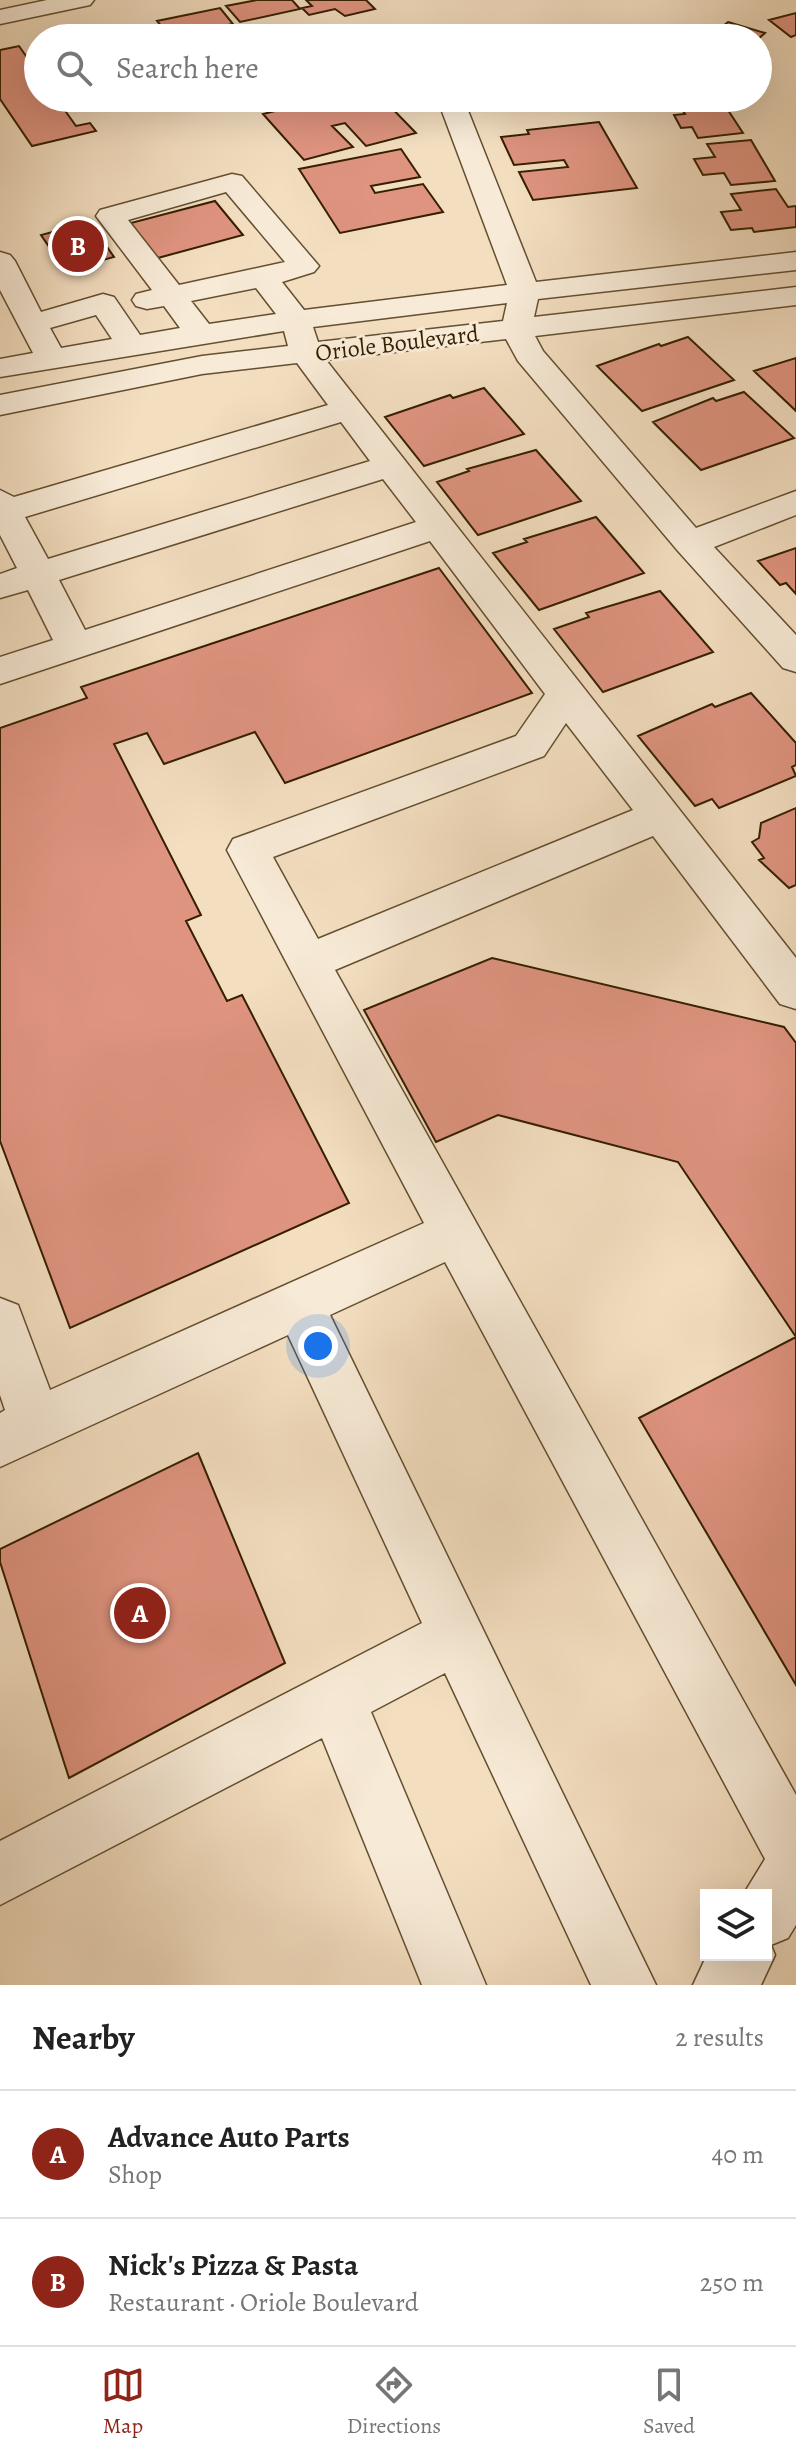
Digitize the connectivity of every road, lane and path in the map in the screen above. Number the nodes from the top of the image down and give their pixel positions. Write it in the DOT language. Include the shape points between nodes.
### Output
graph roads {
  1 [pos="82,0"];
  2 [pos="0,17"];
  3 [pos="455,112"];
  4 [pos="0,261"];
  5 [pos="796,261"];
  6 [pos="263,278"];
  7 [pos="525,292"];
  8 [pos="170,294"];
  9 [pos="796,296"];
  10 [pos="108,310"];
  11 [pos="32,324"];
  12 [pos="516,329"];
  13 [pos="200,333"];
  14 [pos="300,336"];
  15 [pos="131,344"];
  16 [pos="51,358"];
  17 [pos="0,368"];
  18 [pos="0,405"];
  19 [pos="347,410"];
  20 [pos="389,466"];
  21 [pos="796,502"];
  22 [pos="3,506"];
  23 [pos="437,527"];
  24 [pos="690,543"];
  25 [pos="38,574"];
  26 [pos="0,586"];
  27 [pos="75,646"];
  28 [pos="796,659"];
  29 [pos="0,671"];
  30 [pos="565,694"];
  31 [pos="660,816"];
  32 [pos="308,962"];
  33 [pos="796,991"];
  34 [pos="455,1233"];
  35 [pos="299,1304"];
  36 [pos="0,1322"];
  37 [pos="18,1432"];
  38 [pos="457,1636"];
  39 [pos="336,1699"];
  40 [pos="796,1855"];
  41 [pos="796,1865"];
  42 [pos="0,1874"];
  43 [pos="772,1906"];
  44 [pos="739,1961"];
  45 [pos="454,1985"];
  46 [pos="624,1985"];
  47 [pos="725,1985"];
  1 -- 2 [label="street"];
  3 -- 7 [label="street"];
  4 -- 11 [label="street"];
  5 -- 7 [label="street, Oriole Boulevard"];
  6 -- 8 [label="street"];
  6 -- 8 [label="street" via="304,266 232,182 110,216"];
  6 -- 14 [label="street"];
  7 -- 12 [label="street"];
  7 -- 14 [label="street, Oriole Boulevard"];
  8 -- 10 [label="street"];
  8 -- 13 [label="street"];
  9 -- 12 [label="street, Oriole Boulevard"];
  10 -- 11 [label="street" via="103,303"];
  10 -- 15 [label="street"];
  11 -- 16 [label="street"];
  12 -- 14 [label="street, Oriole Boulevard"];
  12 -- 24 [label="street" via="529,354"];
  13 -- 14 [label="street, Oriole Boulevard"];
  13 -- 15 [label="street, Oriole Boulevard"];
  14 -- 18 [label="street, Oriole Boulevard"];
  14 -- 19 [label="street"];
  15 -- 16 [label="street, Oriole Boulevard"];
  16 -- 17 [label="street, Oriole Boulevard"];
  19 -- 20 [label="street"];
  19 -- 22 [label="street"];
  20 -- 23 [label="street"];
  20 -- 25 [label="street"];
  21 -- 24 [label="street"];
  22 -- 25 [label="street"];
  23 -- 27 [label="street"];
  23 -- 30 [label="street"];
  24 -- 28 [label="street"];
  25 -- 26 [label="street"];
  25 -- 27 [label="street"];
  27 -- 29 [label="street"];
  30 -- 31 [label="street"];
  30 -- 32 [label="street" via="530,746 248,850"];
  31 -- 32 [label="street"];
  31 -- 33 [label="street"];
  32 -- 34 [label="street"];
  34 -- 35 [label="street"];
  34 -- 40 [label="street"];
  35 -- 37 [label="street"];
  35 -- 38 [label="street"];
  36 -- 37 [label="street"];
  38 -- 39 [label="street"];
  38 -- 46 [label="street"];
  39 -- 42 [label="street"];
  39 -- 45 [label="street"];
  41 -- 43 [label="street"];
  44 -- 47 [label="street"];
}
